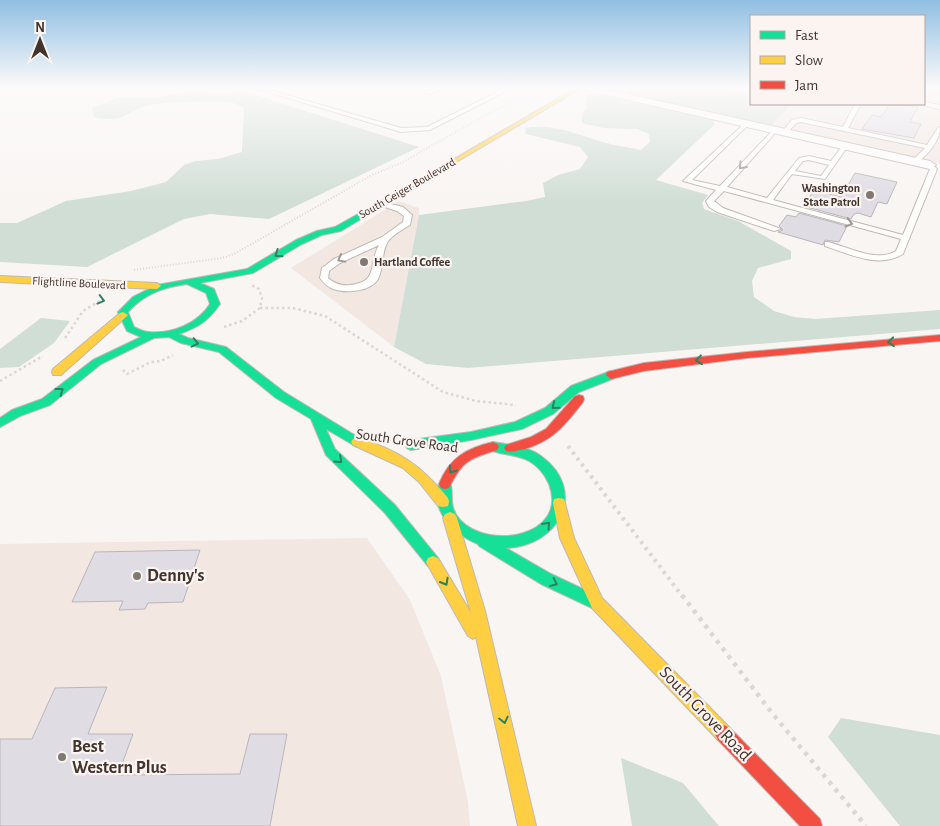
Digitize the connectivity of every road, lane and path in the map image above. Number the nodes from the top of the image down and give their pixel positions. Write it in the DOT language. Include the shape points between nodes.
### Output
graph roads {
  1 [pos="389,127"];
  2 [pos="433,127"];
  3 [pos="466,127"];
  4 [pos="514,127"];
  5 [pos="743,127"];
  6 [pos="762,127"];
  7 [pos="787,127"];
  8 [pos="833,127"];
  9 [pos="845,129"];
  10 [pos="940,129"];
  11 [pos="780,131"];
  12 [pos="845,146"];
  13 [pos="929,147"];
  14 [pos="915,161"];
  15 [pos="833,164"];
  16 [pos="930,165"];
  17 [pos="790,172"];
  18 [pos="722,188"];
  19 [pos="768,201"];
  20 [pos="382,203"];
  21 [pos="338,229"];
  22 [pos="777,229"];
  23 [pos="386,239"];
  24 [pos="903,241"];
  25 [pos="828,244"];
  26 [pos="0,279"];
  27 [pos="258,280"];
  28 [pos="192,282"];
  29 [pos="159,286"];
  30 [pos="119,287"];
  31 [pos="111,303"];
  32 [pos="123,313"];
  33 [pos="170,334"];
  34 [pos="153,335"];
  35 [pos="940,338"];
  36 [pos="60,344"];
  37 [pos="49,352"];
  38 [pos="0,381"];
  39 [pos="48,382"];
  40 [pos="596,382"];
  41 [pos="27,396"];
  42 [pos="16,413"];
  43 [pos="316,418"];
  44 [pos="0,423"];
  45 [pos="338,431"];
  46 [pos="382,440"];
  47 [pos="398,443"];
  48 [pos="411,445"];
  49 [pos="510,448"];
  50 [pos="476,451"];
  51 [pos="443,502"];
  52 [pos="559,503"];
  53 [pos="450,518"];
  54 [pos="482,540"];
  55 [pos="597,603"];
  56 [pos="493,673"];
  57 [pos="527,826"];
  58 [pos="813,826"];
  1 -- 2 [label="lane" via="412,131"];
  3 -- 30 [label="path" via="401,163 372,175 234,254 133,270"];
  4 -- 20 [label="main road, South Geiger Boulevard"];
  5 -- 18 [label="lane" via="687,181"];
  6 -- 11 [label="street"];
  7 -- 11 [label="lane"];
  8 -- 9 [label="lane"];
  9 -- 13 [label="lane"];
  10 -- 13 [label="lane"];
  11 -- 12 [label="street"];
  11 -- 18 [label="lane, one-way"];
  12 -- 14 [label="street"];
  12 -- 15 [label="lane"];
  13 -- 14 [label="lane"];
  14 -- 16 [label="street"];
  15 -- 17 [label="lane" via="802,159"];
  15 -- 17 [label="lane" via="823,178"];
  16 -- 24 [label="lane" via="934,169"];
  17 -- 19 [label="lane"];
  18 -- 19 [label="lane"];
  18 -- 22 [label="lane" via="710,201 712,205"];
  19 -- 24 [label="lane, one-way"];
  20 -- 21 [label="main road, South Geiger Boulevard"];
  20 -- 23 [label="lane" via="408,215 407,223"];
  21 -- 27 [label="main road, South Geiger Boulevard"];
  21 -- 28 [label="main road, South Geiger Boulevard, one-way" via="299,242 236,276"];
  23 -- 23 [label="lane, one-way" via="337,261 325,270 324,278 329,285 340,289 358,288 371,282 376,276 380,250"];
  24 -- 25 [label="lane" via="896,256 884,258"];
  26 -- 30 [label="main road, Flightline Boulevard"];
  28 -- 29 [label="main road, South Geiger Boulevard"];
  28 -- 33 [label="main road" via="211,288 216,295 216,310 194,325"];
  29 -- 30 [label="main road, Flightline Boulevard"];
  29 -- 32 [label="main road" via="134,298"];
  30 -- 36 [label="path" via="83,311"];
  31 -- 32 [label="main road, Flightline Boulevard"];
  32 -- 34 [label="main road, Flightline Boulevard" via="124,323 130,329 139,334"];
  32 -- 39 [label="main road"];
  33 -- 34 [label="main road"];
  33 -- 43 [label="main road, South Grove Road, one-way" via="185,340 220,345 280,396"];
  42 -- 34 [label="main road, one-way" via="46,402 97,362"];
  35 -- 40 [label="main road, one-way" via="747,354 644,367 613,374"];
  37 -- 38 [label="path"];
  40 -- 48 [label="main road, one-way" via="575,390 550,411 518,426"];
  40 -- 49 [label="main road" via="553,432 535,442"];
  41 -- 42 [label="main road"];
  42 -- 44 [label="main road"];
  43 -- 45 [label="main road, South Grove Road"];
  43 -- 56 [label="main road, one-way" via="330,452 390,509 437,568"];
  45 -- 46 [label="main road, South Grove Road"];
  45 -- 51 [label="main road, South Grove Road" via="367,448 402,461 423,478"];
  47 -- 48 [label="main road, South Grove Road"];
  48 -- 50 [label="main road, South Grove Road"];
  49 -- 50 [label="main road"];
  49 -- 52 [label="main road" via="527,453 552,474 558,488"];
  50 -- 51 [label="main road, one-way" via="462,458 450,470 443,485"];
  51 -- 53 [label="main road"];
  54 -- 52 [label="main road, one-way" via="503,544 524,541 542,532 554,518"];
  52 -- 55 [label="main road, South Grove Road" via="567,538"];
  53 -- 54 [label="main road" via="463,532"];
  53 -- 56 [label="main road"];
  54 -- 55 [label="main road, South Grove Road, one-way" via="546,579"];
  55 -- 58 [label="main road, South Grove Road"];
  56 -- 57 [label="main road, one-way"];
}
